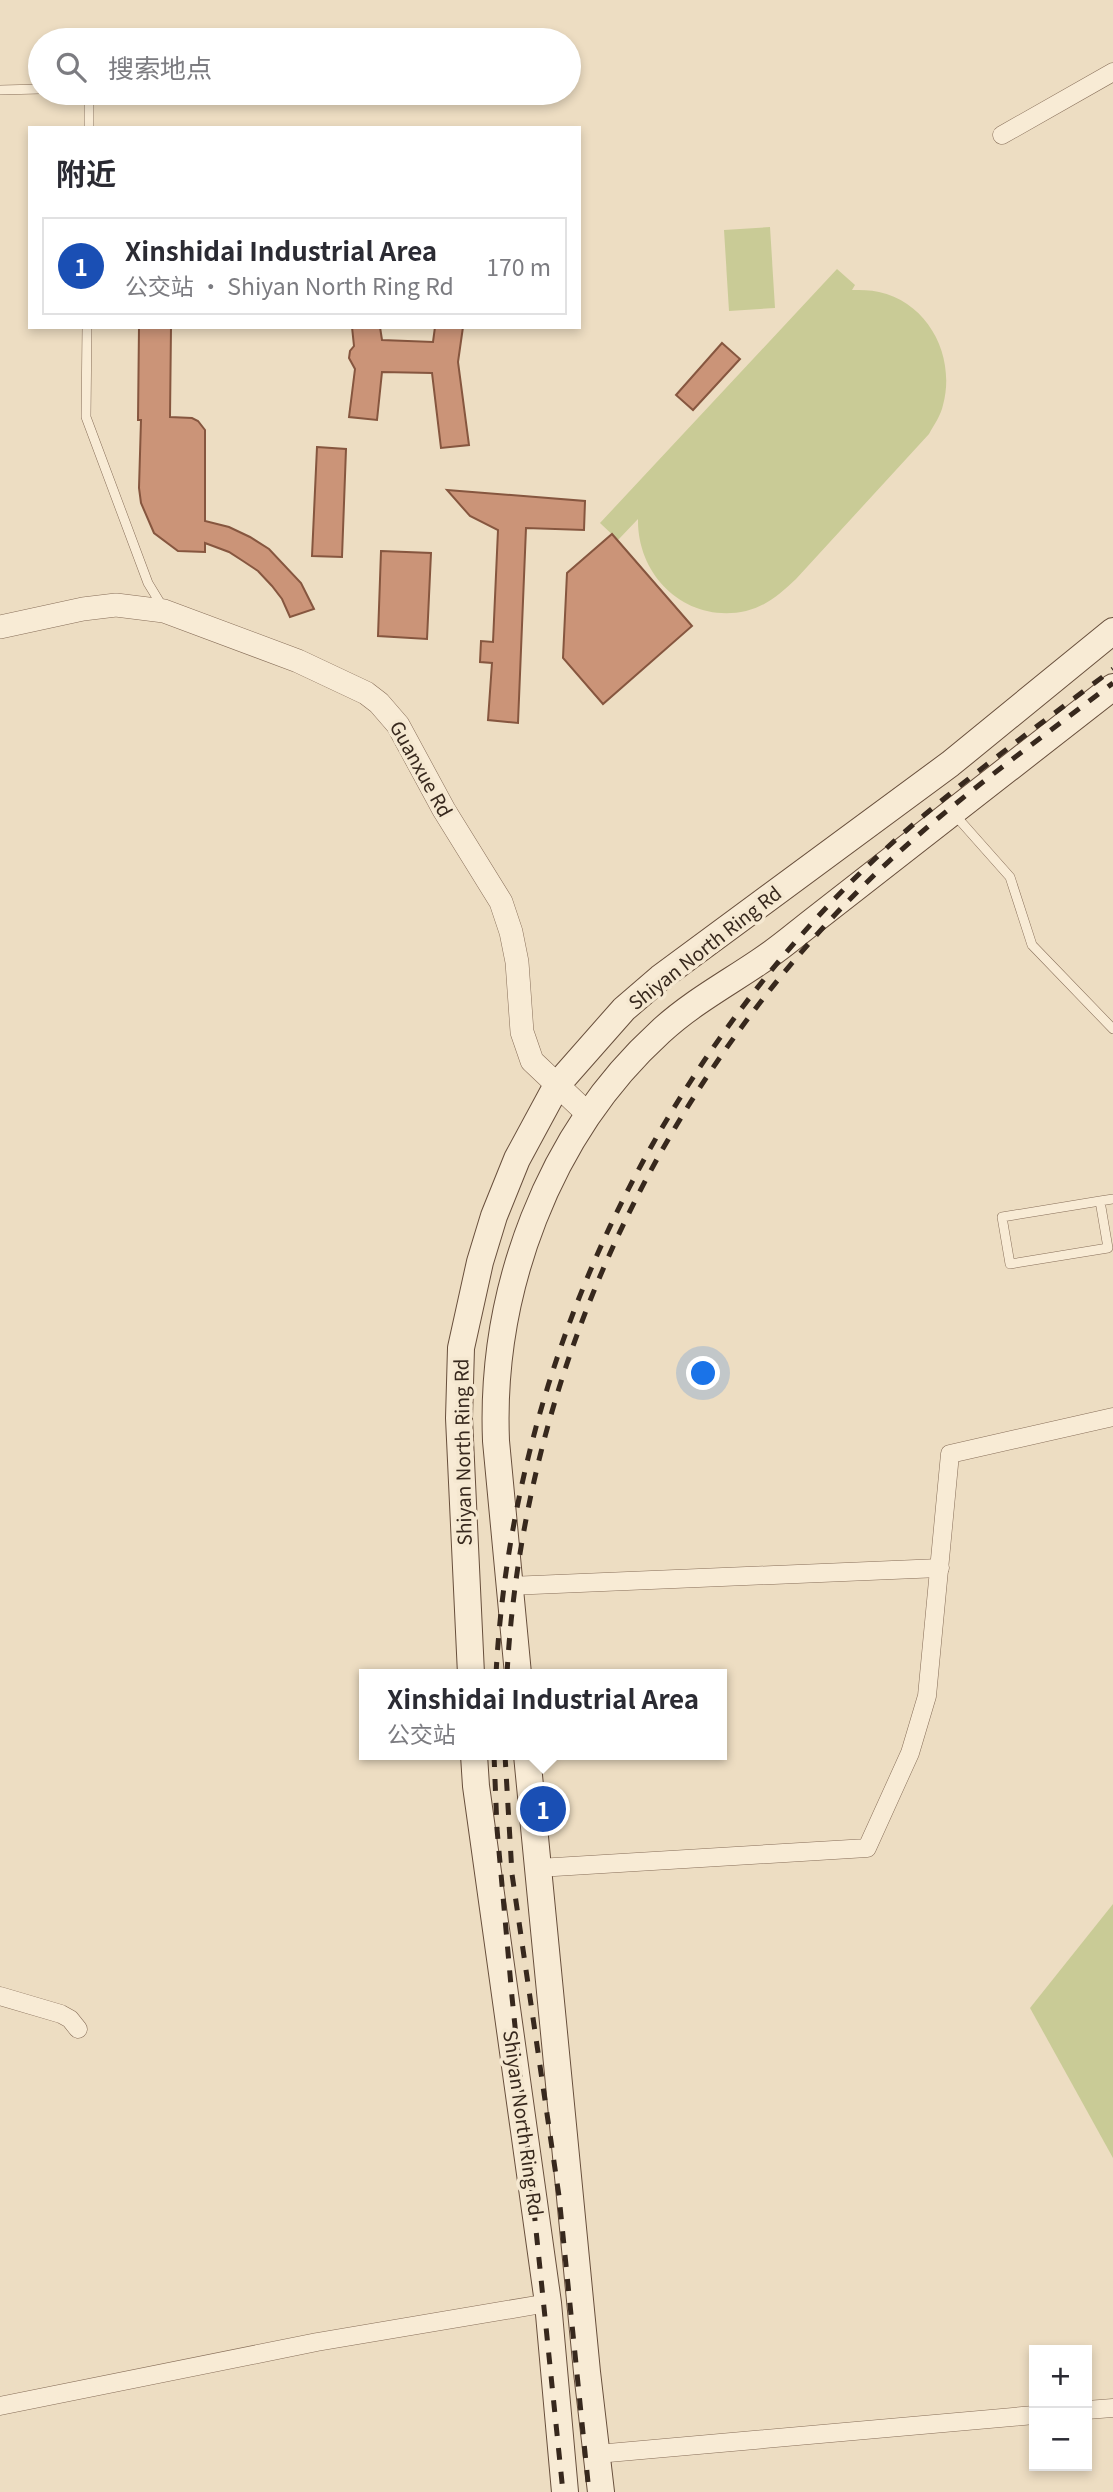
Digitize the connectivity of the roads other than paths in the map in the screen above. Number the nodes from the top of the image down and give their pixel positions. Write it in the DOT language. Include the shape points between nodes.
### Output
graph roads {
  1 [pos="1113,72"];
  2 [pos="0,89"];
  3 [pos="28,89"];
  4 [pos="89,105"];
  5 [pos="89,126"];
  6 [pos="1002,135"];
  7 [pos="87,329"];
  8 [pos="164,611"];
  9 [pos="0,627"];
  10 [pos="1113,631"];
  11 [pos="1113,687"];
  12 [pos="952,812"];
  13 [pos="1113,1029"];
  14 [pos="557,1085"];
  15 [pos="589,1115"];
  16 [pos="1113,1199"];
  17 [pos="1100,1201"];
  18 [pos="1113,1417"];
  19 [pos="940,1568"];
  20 [pos="509,1586"];
  21 [pos="471,1669"];
  22 [pos="517,1669"];
  23 [pos="474,1760"];
  24 [pos="527,1760"];
  25 [pos="538,1868"];
  26 [pos="0,1996"];
  27 [pos="78,2029"];
  28 [pos="548,2303"];
  29 [pos="0,2406"];
  30 [pos="1113,2408"];
  31 [pos="1092,2410"];
  32 [pos="1029,2415"];
  33 [pos="597,2454"];
  34 [pos="565,2492"];
  35 [pos="601,2492"];
  1 -- 6 [label="street"];
  2 -- 3 [label="lane"];
  4 -- 5 [label="lane"];
  7 -- 8 [label="lane" via="86,417 148,583"];
  8 -- 9 [label="street, Guanxue Rd" via="116,605"];
  8 -- 14 [label="street, Guanxue Rd" via="298,661 366,693 390,713 501,902 517,962 522,1032 532,1060"];
  10 -- 14 [label="main road, Shiyan North Ring Rd" via="950,764 660,978 624,1009"];
  11 -- 12 [label="main road, Shiyan North Ring Rd"];
  12 -- 13 [label="lane" via="1010,877 1032,946"];
  12 -- 15 [label="main road, Shiyan North Ring Rd" via="762,961 698,1001 660,1032 625,1067"];
  14 -- 15 [label="street, Guanxue Rd"];
  14 -- 21 [label="main road, Shiyan North Ring Rd" via="517,1160 494,1216 461,1348 459,1418"];
  15 -- 20 [label="main road, Shiyan North Ring Rd" via="554,1173 532,1223 505,1319 495,1404"];
  16 -- 17 [label="lane"];
  17 -- 17 [label="lane" via="1108,1248 1010,1264 1002,1217"];
  18 -- 19 [label="street" via="950,1454"];
  19 -- 20 [label="street"];
  19 -- 25 [label="street" via="927,1696 909,1753 867,1848"];
  20 -- 22 [label="main road, Shiyan North Ring Rd"];
  23 -- 28 [label="main road, Shiyan North Ring Rd"];
  24 -- 25 [label="main road, Shiyan North Ring Rd"];
  25 -- 33 [label="main road, Shiyan North Ring Rd"];
  26 -- 27 [label="street" via="61,2014"];
  28 -- 29 [label="street" via="317,2342"];
  28 -- 34 [label="main road, Shiyan North Ring Rd"];
  30 -- 31 [label="street"];
  32 -- 33 [label="street"];
  33 -- 35 [label="main road, Shiyan North Ring Rd"];
}
